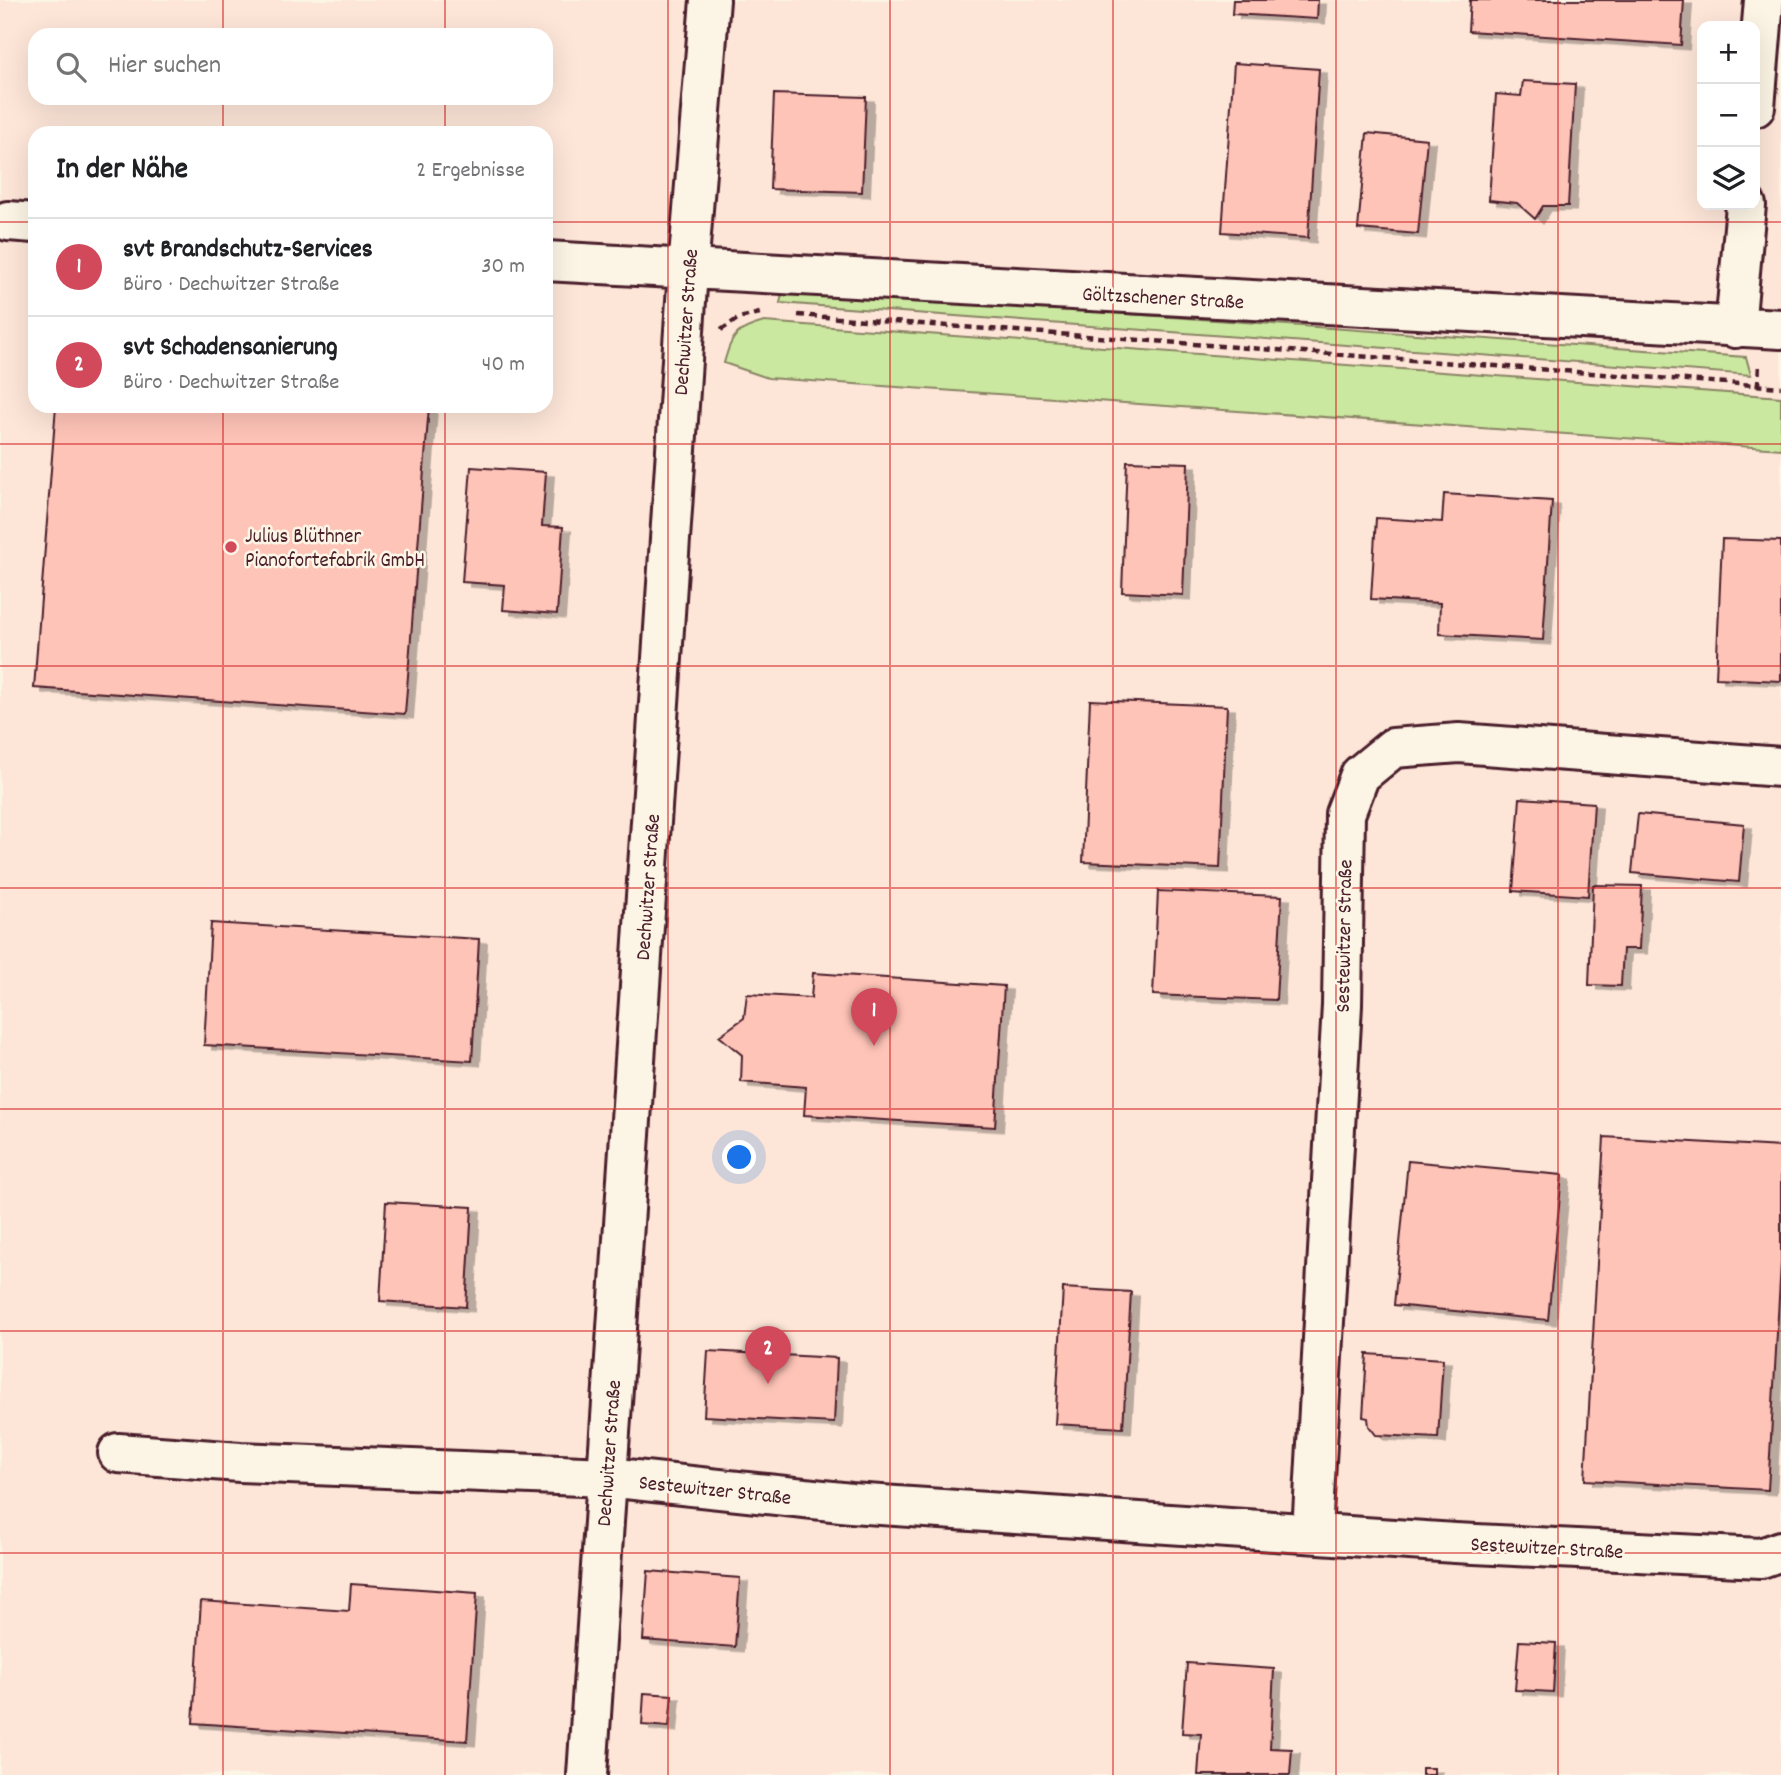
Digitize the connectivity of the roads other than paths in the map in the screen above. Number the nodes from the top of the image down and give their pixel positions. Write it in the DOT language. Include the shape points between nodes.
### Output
graph roads {
  1 [pos="710,0"];
  2 [pos="1764,0"];
  3 [pos="1757,84"];
  4 [pos="1746,210"];
  5 [pos="553,261"];
  6 [pos="688,271"];
  7 [pos="1735,328"];
  8 [pos="1781,329"];
  9 [pos="1781,767"];
  10 [pos="118,1453"];
  11 [pos="607,1477"];
  12 [pos="1312,1532"];
  13 [pos="1781,1551"];
  14 [pos="586,1775"];
  1 -- 6 [label="street, Dechwitzer Straße"];
  2 -- 3 [label="street"];
  4 -- 7 [label="street"];
  5 -- 6 [label="street, Göltzschener Straße"];
  6 -- 7 [label="street, Göltzschener Straße"];
  6 -- 11 [label="street, Dechwitzer Straße"];
  7 -- 8 [label="street, Göltzschener Straße"];
  9 -- 12 [label="street, Sestewitzer Straße" via="1459,743 1393,748 1360,775 1345,814 1341,1017"];
  10 -- 11 [label="street, Sestewitzer Straße"];
  11 -- 12 [label="street, Sestewitzer Straße" via="851,1503"];
  11 -- 14 [label="street, Dechwitzer Straße"];
  12 -- 13 [label="street, Sestewitzer Straße" via="1761,1558"];
}
